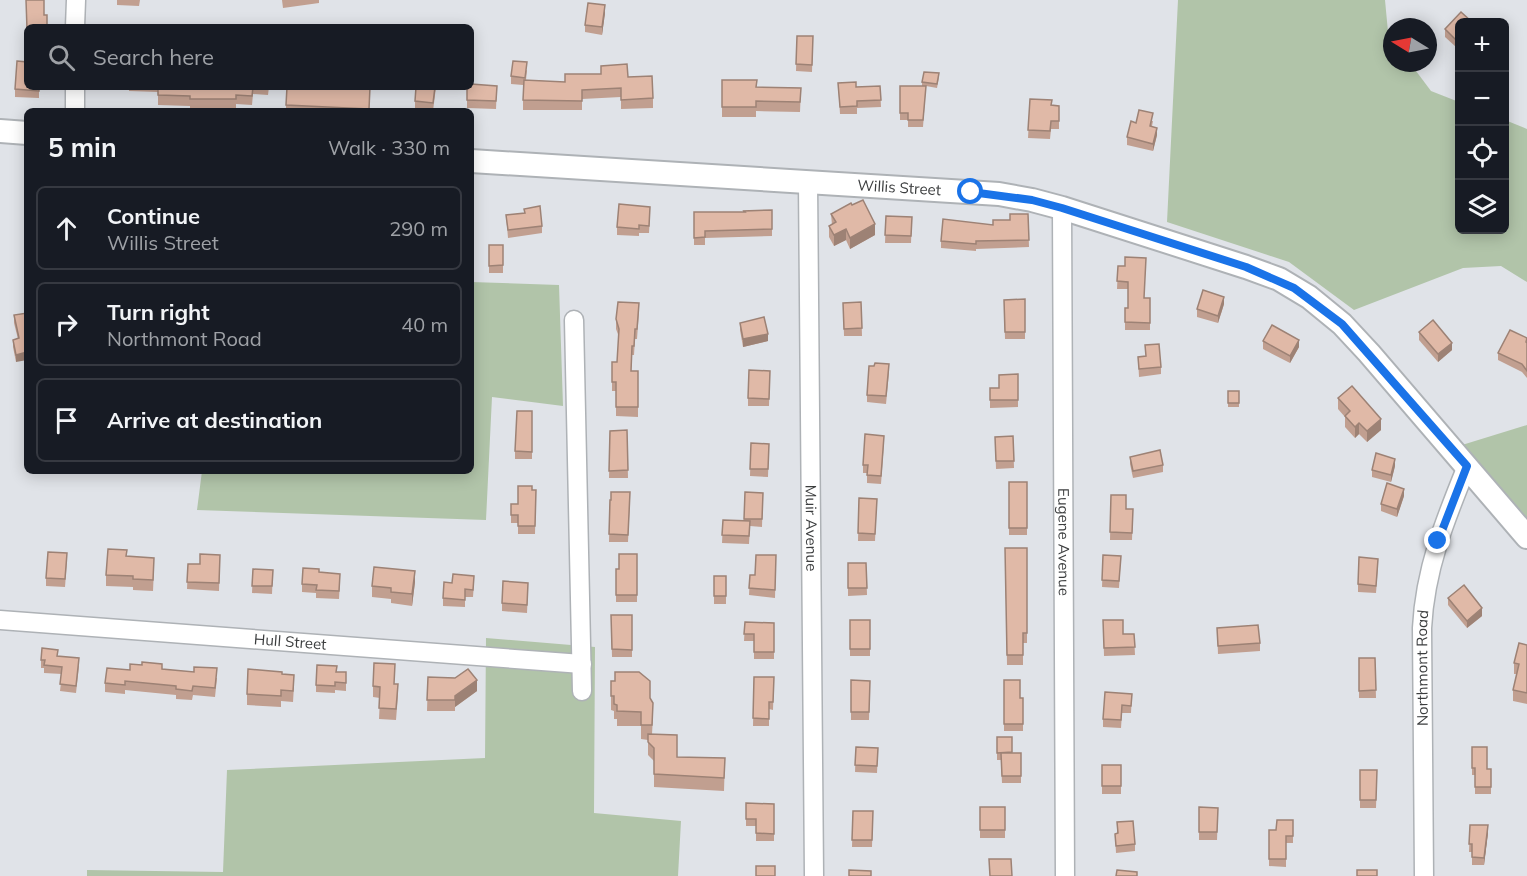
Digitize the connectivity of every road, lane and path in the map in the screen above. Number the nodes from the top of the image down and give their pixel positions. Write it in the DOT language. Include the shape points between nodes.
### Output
graph roads {
  1 [pos="76,0"];
  2 [pos="75,24"];
  3 [pos="75,90"];
  4 [pos="75,108"];
  5 [pos="0,131"];
  6 [pos="24,133"];
  7 [pos="474,160"];
  8 [pos="808,182"];
  9 [pos="1062,208"];
  10 [pos="574,320"];
  11 [pos="1467,466"];
  12 [pos="1527,537"];
  13 [pos="0,620"];
  14 [pos="582,664"];
  15 [pos="582,691"];
  16 [pos="814,876"];
  17 [pos="1065,876"];
  18 [pos="1424,876"];
  1 -- 2 [label="street"];
  3 -- 4 [label="street"];
  5 -- 6 [label="main road"];
  7 -- 8 [label="main road, Willis Street"];
  8 -- 9 [label="main road, Willis Street" via="971,192"];
  8 -- 16 [label="street, Muir Avenue"];
  9 -- 11 [label="main road, Willis Street" via="1246,267 1294,288 1342,324"];
  9 -- 17 [label="street, Eugene Avenue"];
  10 -- 14 [label="street"];
  11 -- 12 [label="main road, Willis Street"];
  11 -- 18 [label="street, Northmont Road" via="1438,541 1424,598"];
  13 -- 14 [label="street, Hull Street"];
  14 -- 15 [label="street"];
}
